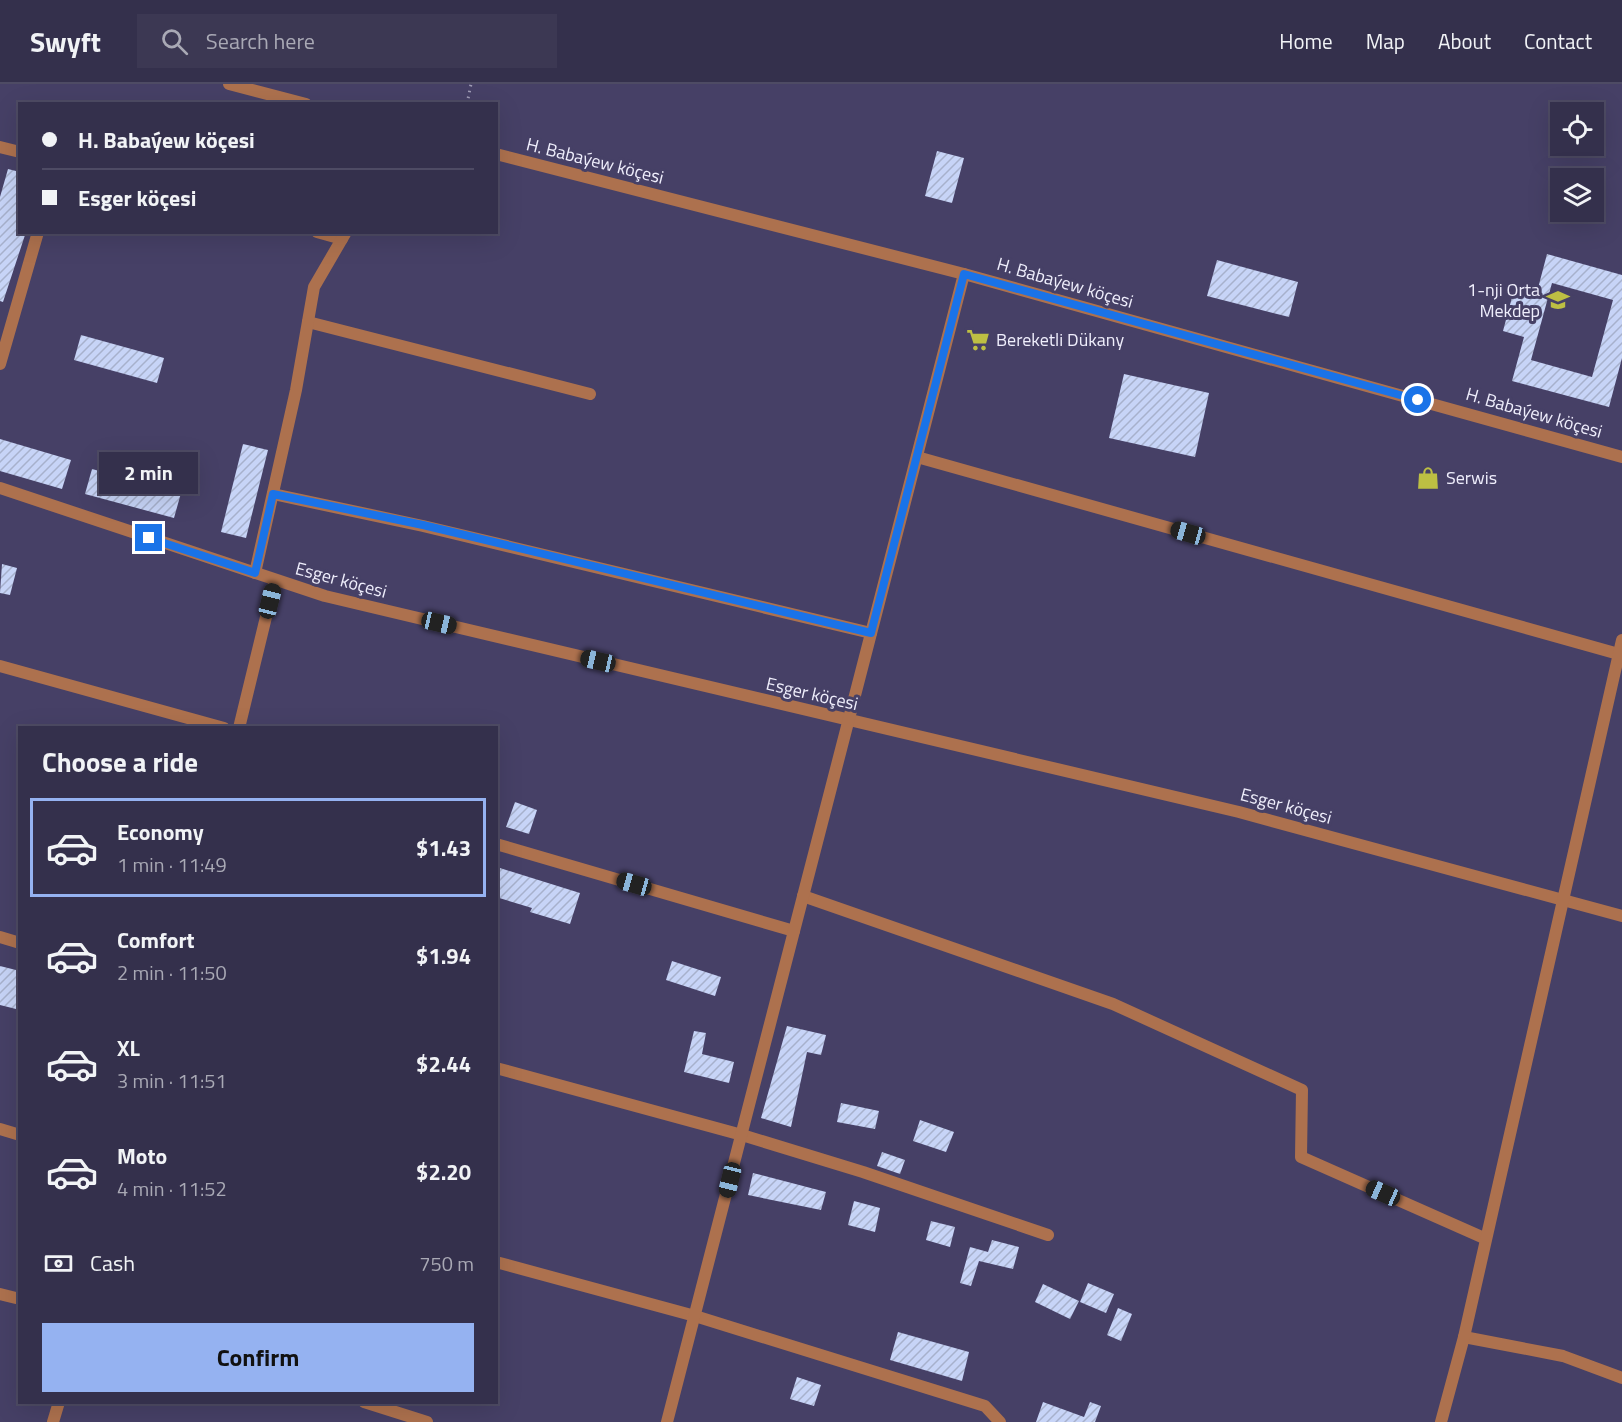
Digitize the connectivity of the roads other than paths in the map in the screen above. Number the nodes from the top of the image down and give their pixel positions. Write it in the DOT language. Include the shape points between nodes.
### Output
graph roads {
  1 [pos="229,84"];
  2 [pos="298,102"];
  3 [pos="0,147"];
  4 [pos="18,152"];
  5 [pos="498,155"];
  6 [pos="37,234"];
  7 [pos="344,236"];
  8 [pos="964,274"];
  9 [pos="308,322"];
  10 [pos="0,364"];
  11 [pos="590,394"];
  12 [pos="917,457"];
  13 [pos="1622,457"];
  14 [pos="0,488"];
  15 [pos="273,494"];
  16 [pos="255,573"];
  17 [pos="275,580"];
  18 [pos="871,633"];
  19 [pos="1622,640"];
  20 [pos="1620,654"];
  21 [pos="0,666"];
  22 [pos="849,721"];
  23 [pos="217,726"];
  24 [pos="239,726"];
  25 [pos="498,845"];
  26 [pos="803,896"];
  27 [pos="1563,900"];
  28 [pos="1622,916"];
  29 [pos="794,931"];
  30 [pos="0,937"];
  31 [pos="18,942"];
  32 [pos="498,1069"];
  33 [pos="0,1129"];
  34 [pos="18,1134"];
  35 [pos="742,1135"];
  36 [pos="1048,1235"];
  37 [pos="1484,1238"];
  38 [pos="498,1263"];
  39 [pos="0,1294"];
  40 [pos="18,1298"];
  41 [pos="695,1316"];
  42 [pos="1464,1337"];
  43 [pos="1622,1378"];
  44 [pos="58,1404"];
  45 [pos="370,1404"];
  46 [pos="53,1422"];
  47 [pos="427,1422"];
  48 [pos="668,1422"];
  49 [pos="1000,1422"];
  50 [pos="1441,1422"];
  1 -- 2 [label="street"];
  3 -- 4 [label="street"];
  5 -- 8 [label="street, H. Babaýew köçesi"];
  6 -- 10 [label="street"];
  7 -- 9 [label="street" via="314,287"];
  8 -- 12 [label="street"];
  8 -- 13 [label="street, H. Babaýew köçesi"];
  9 -- 11 [label="street"];
  9 -- 15 [label="street"];
  12 -- 18 [label="street"];
  12 -- 20 [label="street"];
  14 -- 16 [label="street, Esger köçesi"];
  15 -- 16 [label="street"];
  15 -- 18 [label="street" via="423,525"];
  16 -- 17 [label="street, Esger köçesi"];
  17 -- 22 [label="street, Esger köçesi" via="325,596"];
  17 -- 24 [label="street"];
  18 -- 22 [label="street"];
  19 -- 20 [label="street"];
  20 -- 27 [label="street"];
  21 -- 23 [label="street"];
  22 -- 26 [label="street"];
  22 -- 27 [label="street, Esger köçesi" via="1239,812"];
  25 -- 29 [label="street"];
  26 -- 29 [label="street"];
  26 -- 37 [label="street" via="1113,1004 1302,1090 1301,1157"];
  27 -- 28 [label="street, Esger köçesi"];
  27 -- 37 [label="street"];
  29 -- 35 [label="street"];
  30 -- 31 [label="street"];
  32 -- 35 [label="street"];
  33 -- 34 [label="street"];
  35 -- 36 [label="street"];
  35 -- 41 [label="street"];
  37 -- 42 [label="street"];
  38 -- 41 [label="street"];
  39 -- 40 [label="street"];
  41 -- 48 [label="street"];
  41 -- 49 [label="street" via="985,1406"];
  42 -- 43 [label="street" via="1563,1356"];
  42 -- 50 [label="street"];
  44 -- 46 [label="street"];
  45 -- 47 [label="street"];
}
